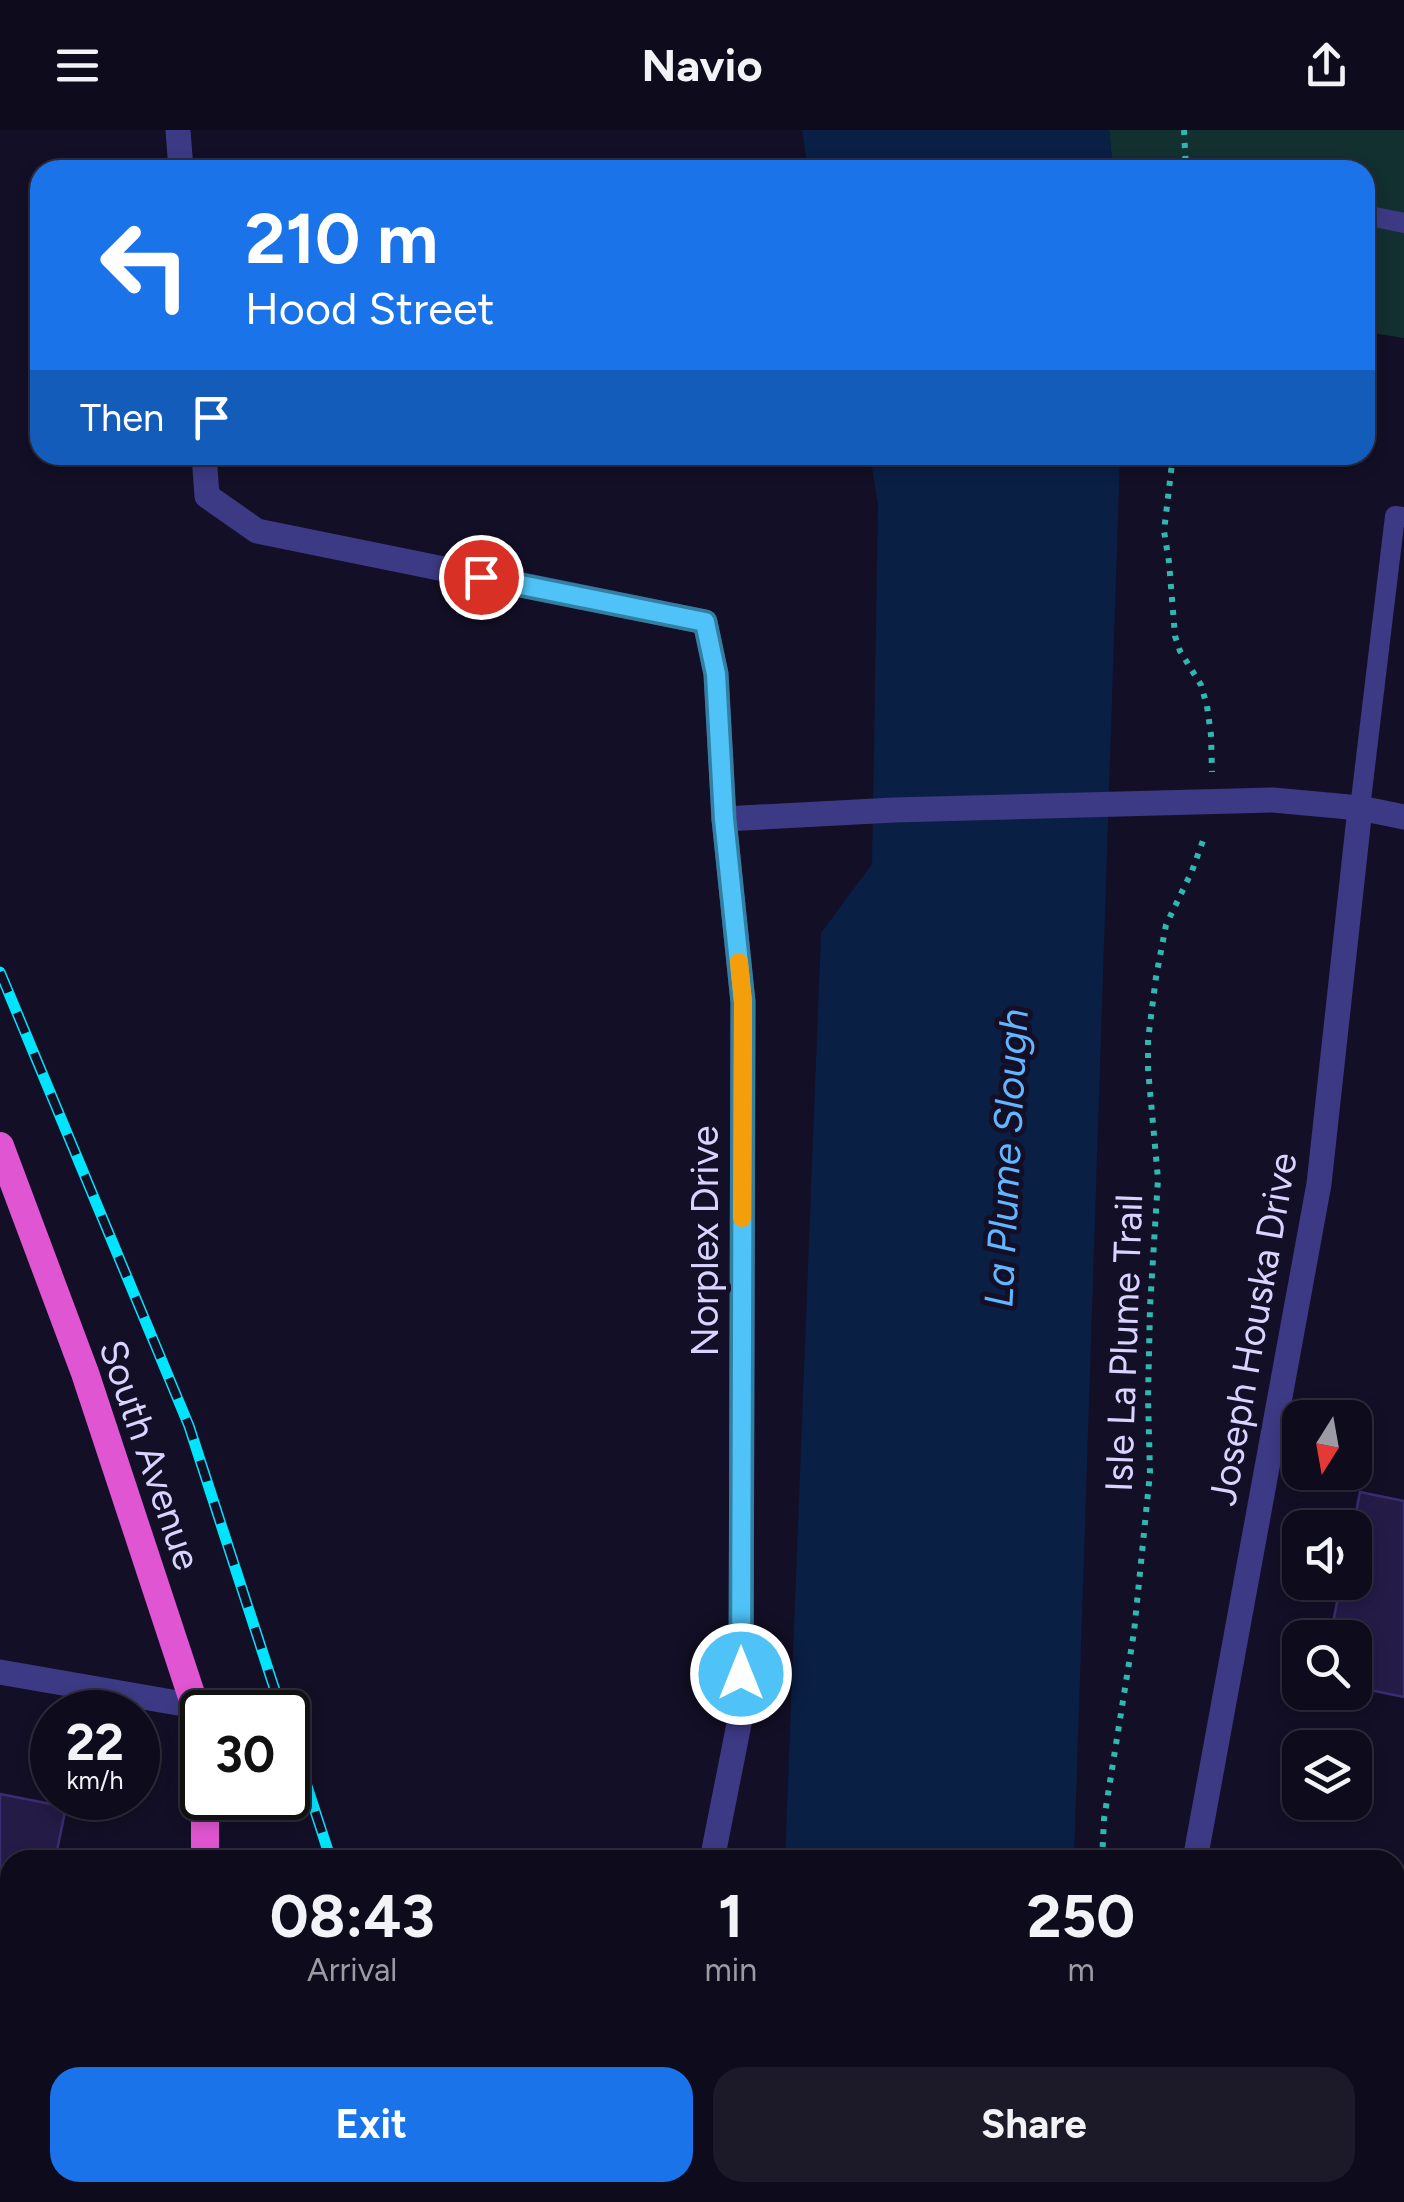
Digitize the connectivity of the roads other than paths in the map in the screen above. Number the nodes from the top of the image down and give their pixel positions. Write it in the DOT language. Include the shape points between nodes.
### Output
graph roads {
  1 [pos="178,130"];
  2 [pos="180,160"];
  3 [pos="1375,218"];
  4 [pos="1404,223"];
  5 [pos="205,465"];
  6 [pos="1404,518"];
  7 [pos="1360,808"];
  8 [pos="1404,817"];
  9 [pos="724,819"];
  10 [pos="0,1146"];
  11 [pos="0,1672"];
  12 [pos="190,1690"];
  13 [pos="180,1703"];
  14 [pos="206,1820"];
  15 [pos="205,1850"];
  16 [pos="714,1850"];
  17 [pos="1197,1850"];
  1 -- 2 [label="street"];
  3 -- 4 [label="lane"];
  5 -- 9 [label="street, Norplex Drive" via="207,496 257,532 705,622 716,674"];
  6 -- 7 [label="lane" via="1396,516"];
  7 -- 8 [label="street"];
  7 -- 9 [label="street" via="1273,800"];
  7 -- 17 [label="street, Joseph Houska Drive" via="1319,1184"];
  9 -- 16 [label="street, Norplex Drive" via="743,1002 741,1714"];
  10 -- 12 [label="highway, South Avenue" via="85,1373"];
  11 -- 13 [label="street"];
  14 -- 15 [label="highway, South Avenue"];
}
